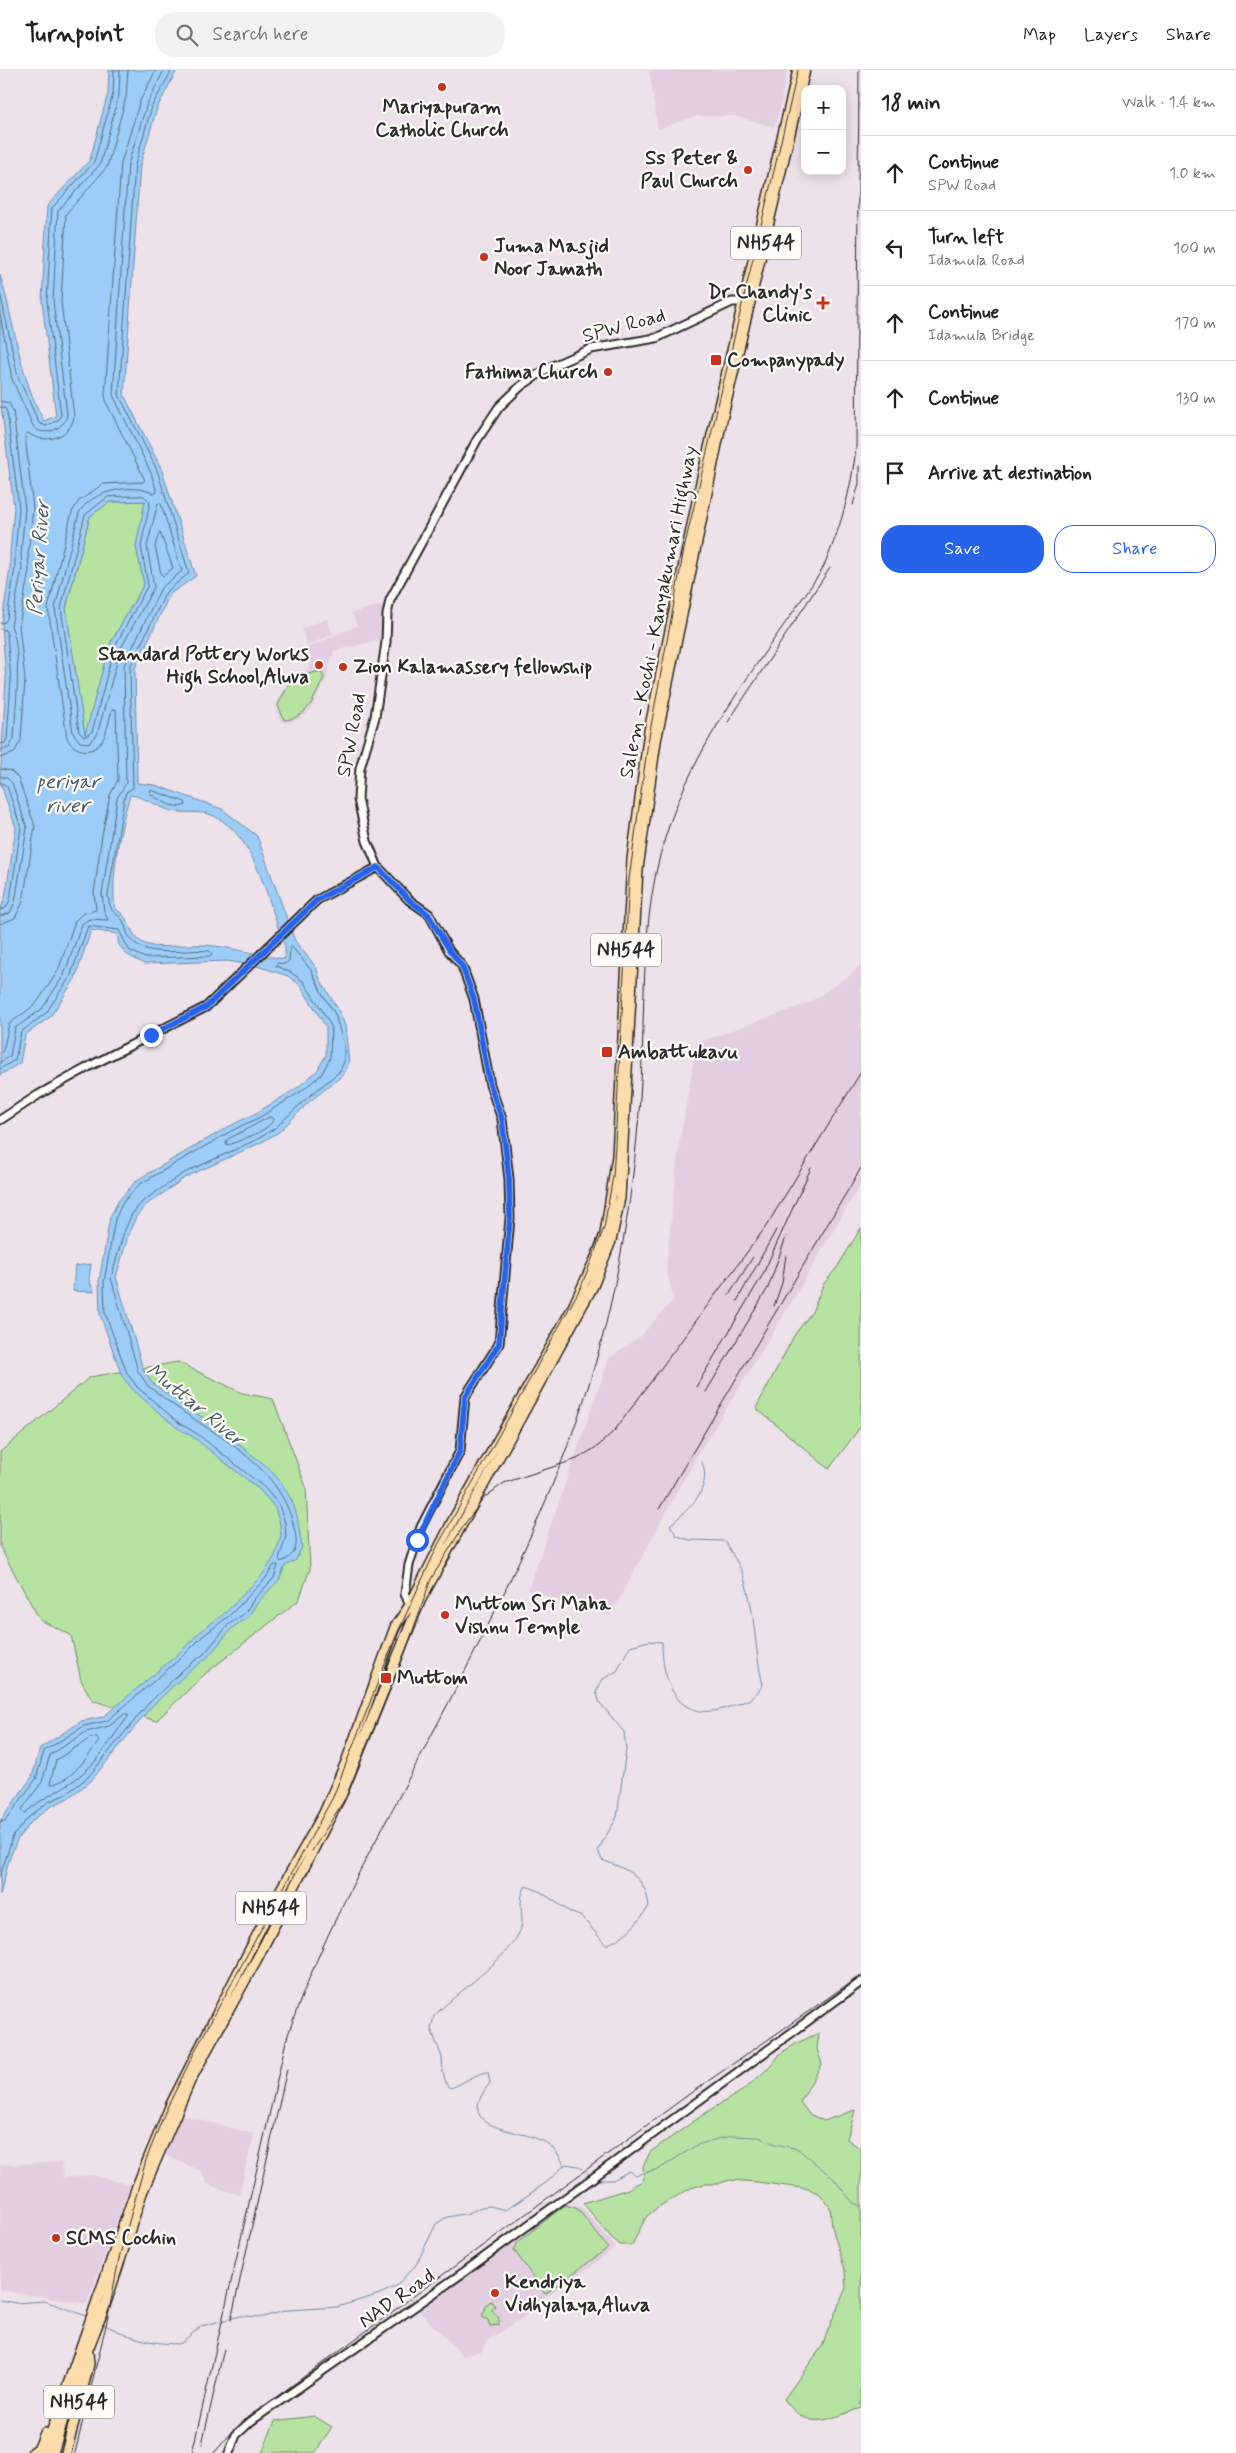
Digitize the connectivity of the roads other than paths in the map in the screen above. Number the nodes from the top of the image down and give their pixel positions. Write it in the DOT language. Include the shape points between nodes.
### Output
graph roads {
  1 [pos="798,70"];
  2 [pos="806,70"];
  3 [pos="745,302"];
  4 [pos="710,463"];
  5 [pos="378,867"];
  6 [pos="0,1120"];
  7 [pos="410,1605"];
  8 [pos="270,1909"];
  9 [pos="280,1915"];
  10 [pos="861,1982"];
  11 [pos="90,2334"];
  12 [pos="88,2350"];
  13 [pos="74,2363"];
  14 [pos="32,2453"];
  15 [pos="44,2453"];
  16 [pos="53,2453"];
  17 [pos="66,2453"];
  18 [pos="229,2453"];
  1 -- 3 [label="highway, Salem - Kochi - Kanyakumari Highway / NH544"];
  2 -- 4 [label="highway, Salem - Kochi - Kanyakumari Highway / NH544"];
  3 -- 4 [label="highway, Salem - Kochi - Kanyakumari Highway / NH544"];
  3 -- 5 [label="street, SPW Road" via="732,302 656,338 591,349 548,368 521,386 499,407 477,440 390,600 375,717 358,782 366,837"];
  4 -- 7 [label="highway, Salem - Kochi - Kanyakumari Highway / NH544" via="653,706 634,840 617,1156 604,1234 598,1255 572,1309 453,1520"];
  4 -- 9 [label="highway, Salem - Kochi - Kanyakumari Highway / NH544" via="656,741 642,833 623,1165 611,1241 592,1286 421,1600 340,1798"];
  5 -- 6 [label="street" via="317,900 206,1007 92,1065"];
  5 -- 7 [label="street, SPW Road" via="409,900 428,914 462,966 474,999 490,1085 502,1119 509,1179 510,1218 499,1344 465,1397 460,1451 421,1527 406,1578 405,1598"];
  7 -- 8 [label="highway, Salem - Kochi - Kanyakumari Highway / NH544" via="395,1627 324,1813"];
  8 -- 9 [label="highway"];
  8 -- 11 [label="highway, Salem - Kochi - Kanyakumari Highway / NH544" via="171,2104 136,2186 96,2300"];
  9 -- 11 [label="highway, Salem - Kochi - Kanyakumari Highway / NH544" via="191,2079 165,2136 142,2193 106,2303"];
  10 -- 18 [label="street, NAD Road" via="464,2272 251,2421 236,2435"];
  11 -- 12 [label="highway, Salem - Kochi - Kanyakumari Highway / NH544"];
  11 -- 13 [label="highway, Salem - Kochi - Kanyakumari Highway / NH544"];
  12 -- 16 [label="highway, Salem - Kochi - Kanyakumari Highway"];
  12 -- 17 [label="highway, NH544" via="89,2364"];
  13 -- 14 [label="highway" via="66,2370 43,2439"];
  13 -- 15 [label="highway, Salem - Kochi - Kanyakumari Highway / NH544"];
}
